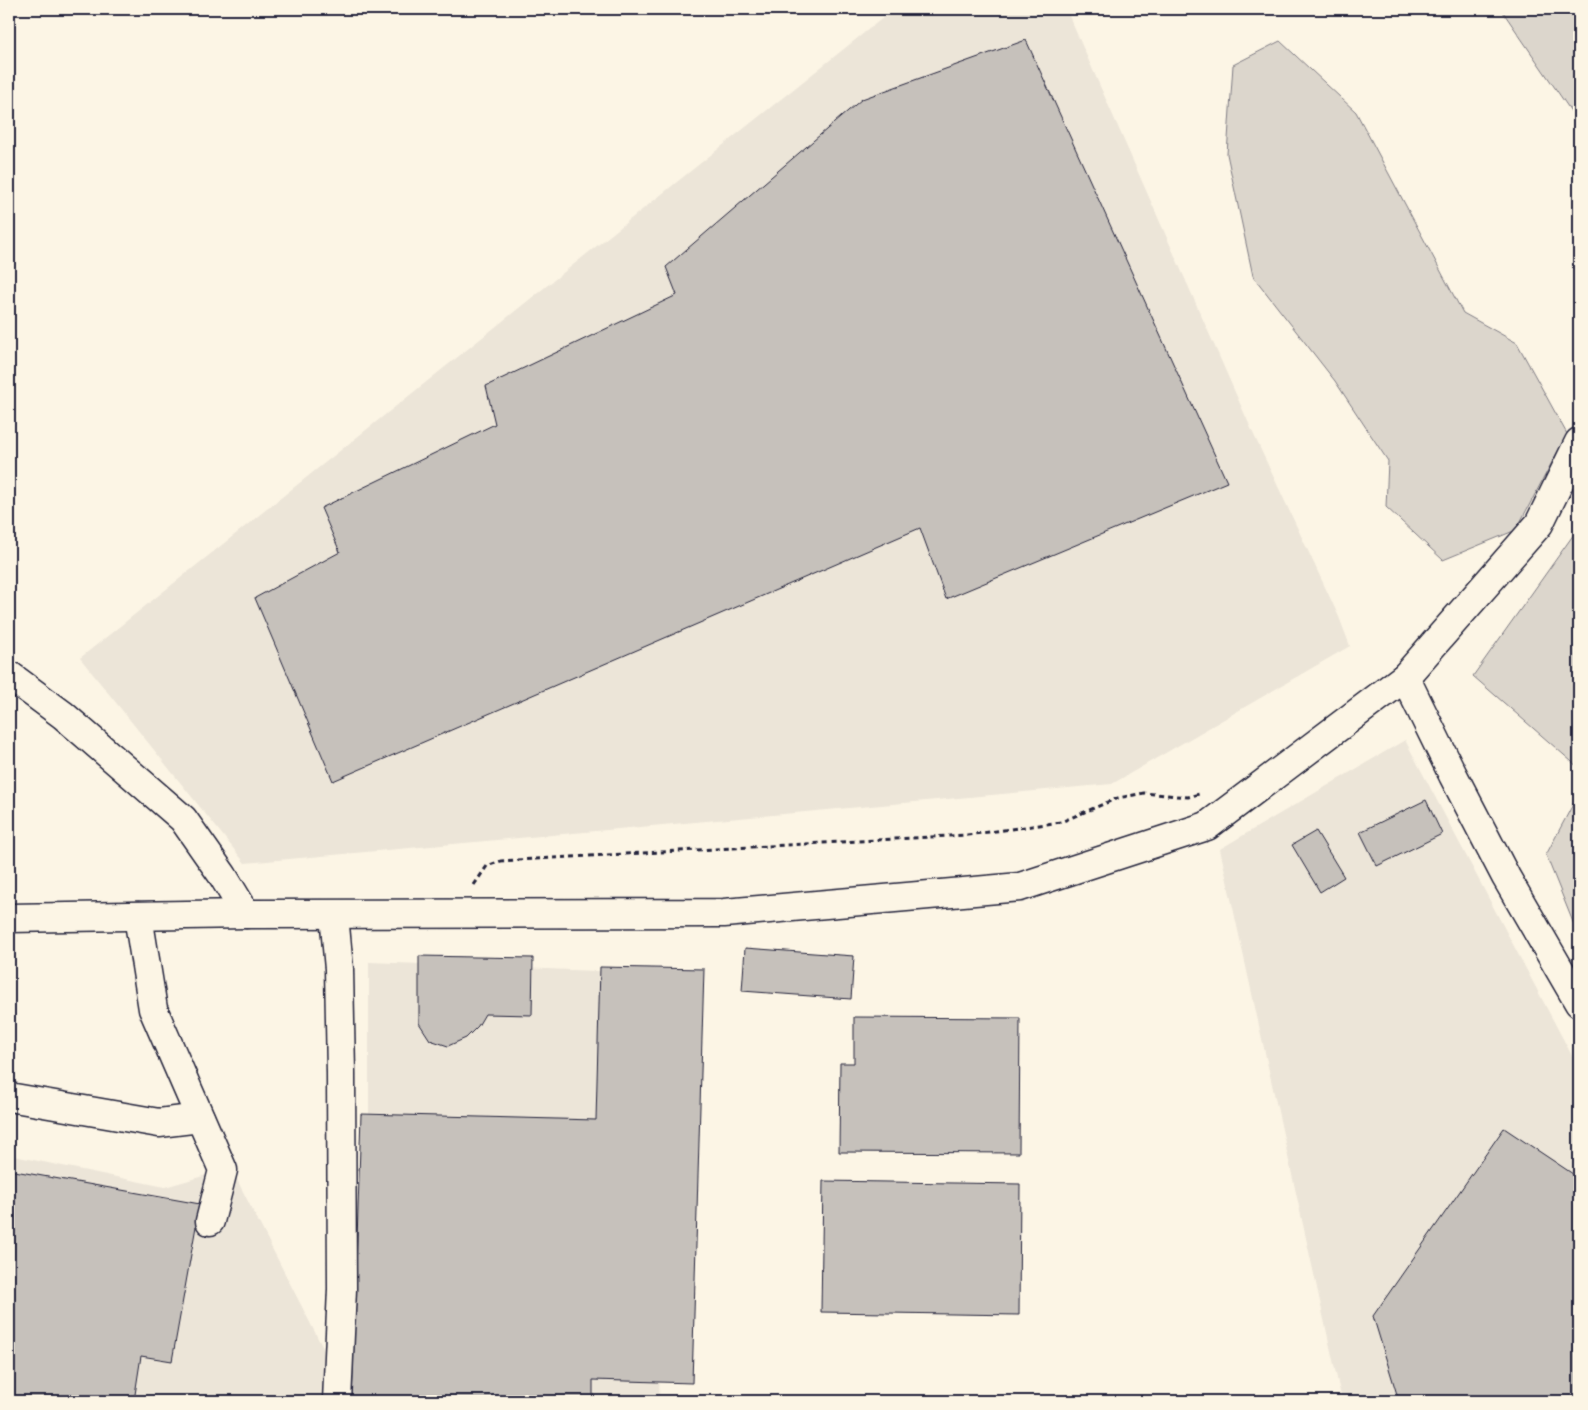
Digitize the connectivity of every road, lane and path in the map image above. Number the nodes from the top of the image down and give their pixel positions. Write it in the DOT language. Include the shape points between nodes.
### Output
graph roads {
  1 [pos="14,9"];
  2 [pos="9,16"];
  3 [pos="1579,442"];
  4 [pos="9,675"];
  5 [pos="1405,677"];
  6 [pos="1206,792"];
  7 [pos="472,889"];
  8 [pos="246,914"];
  9 [pos="334,915"];
  10 [pos="138,916"];
  11 [pos="9,918"];
  12 [pos="1579,1004"];
  13 [pos="9,1097"];
  14 [pos="200,1118"];
  15 [pos="210,1221"];
  16 [pos="337,1401"];
  1 -- 2 [label="path"];
  3 -- 5 [label="street" via="1539,524"];
  4 -- 8 [label="street" via="64,715 183,819"];
  5 -- 9 [label="street" via="1207,826 1020,886 724,913"];
  5 -- 12 [label="street" via="1506,877"];
  6 -- 7 [label="path" via="1188,797 1144,793 1118,798 1061,822 967,834 501,861 487,866"];
  8 -- 9 [label="street"];
  8 -- 10 [label="street"];
  9 -- 16 [label="street" via="339,969 341,1083 342,1289"];
  10 -- 11 [label="street"];
  10 -- 14 [label="street" via="153,1009"];
  13 -- 14 [label="street" via="159,1123"];
  14 -- 15 [label="street" via="223,1170"];
}
